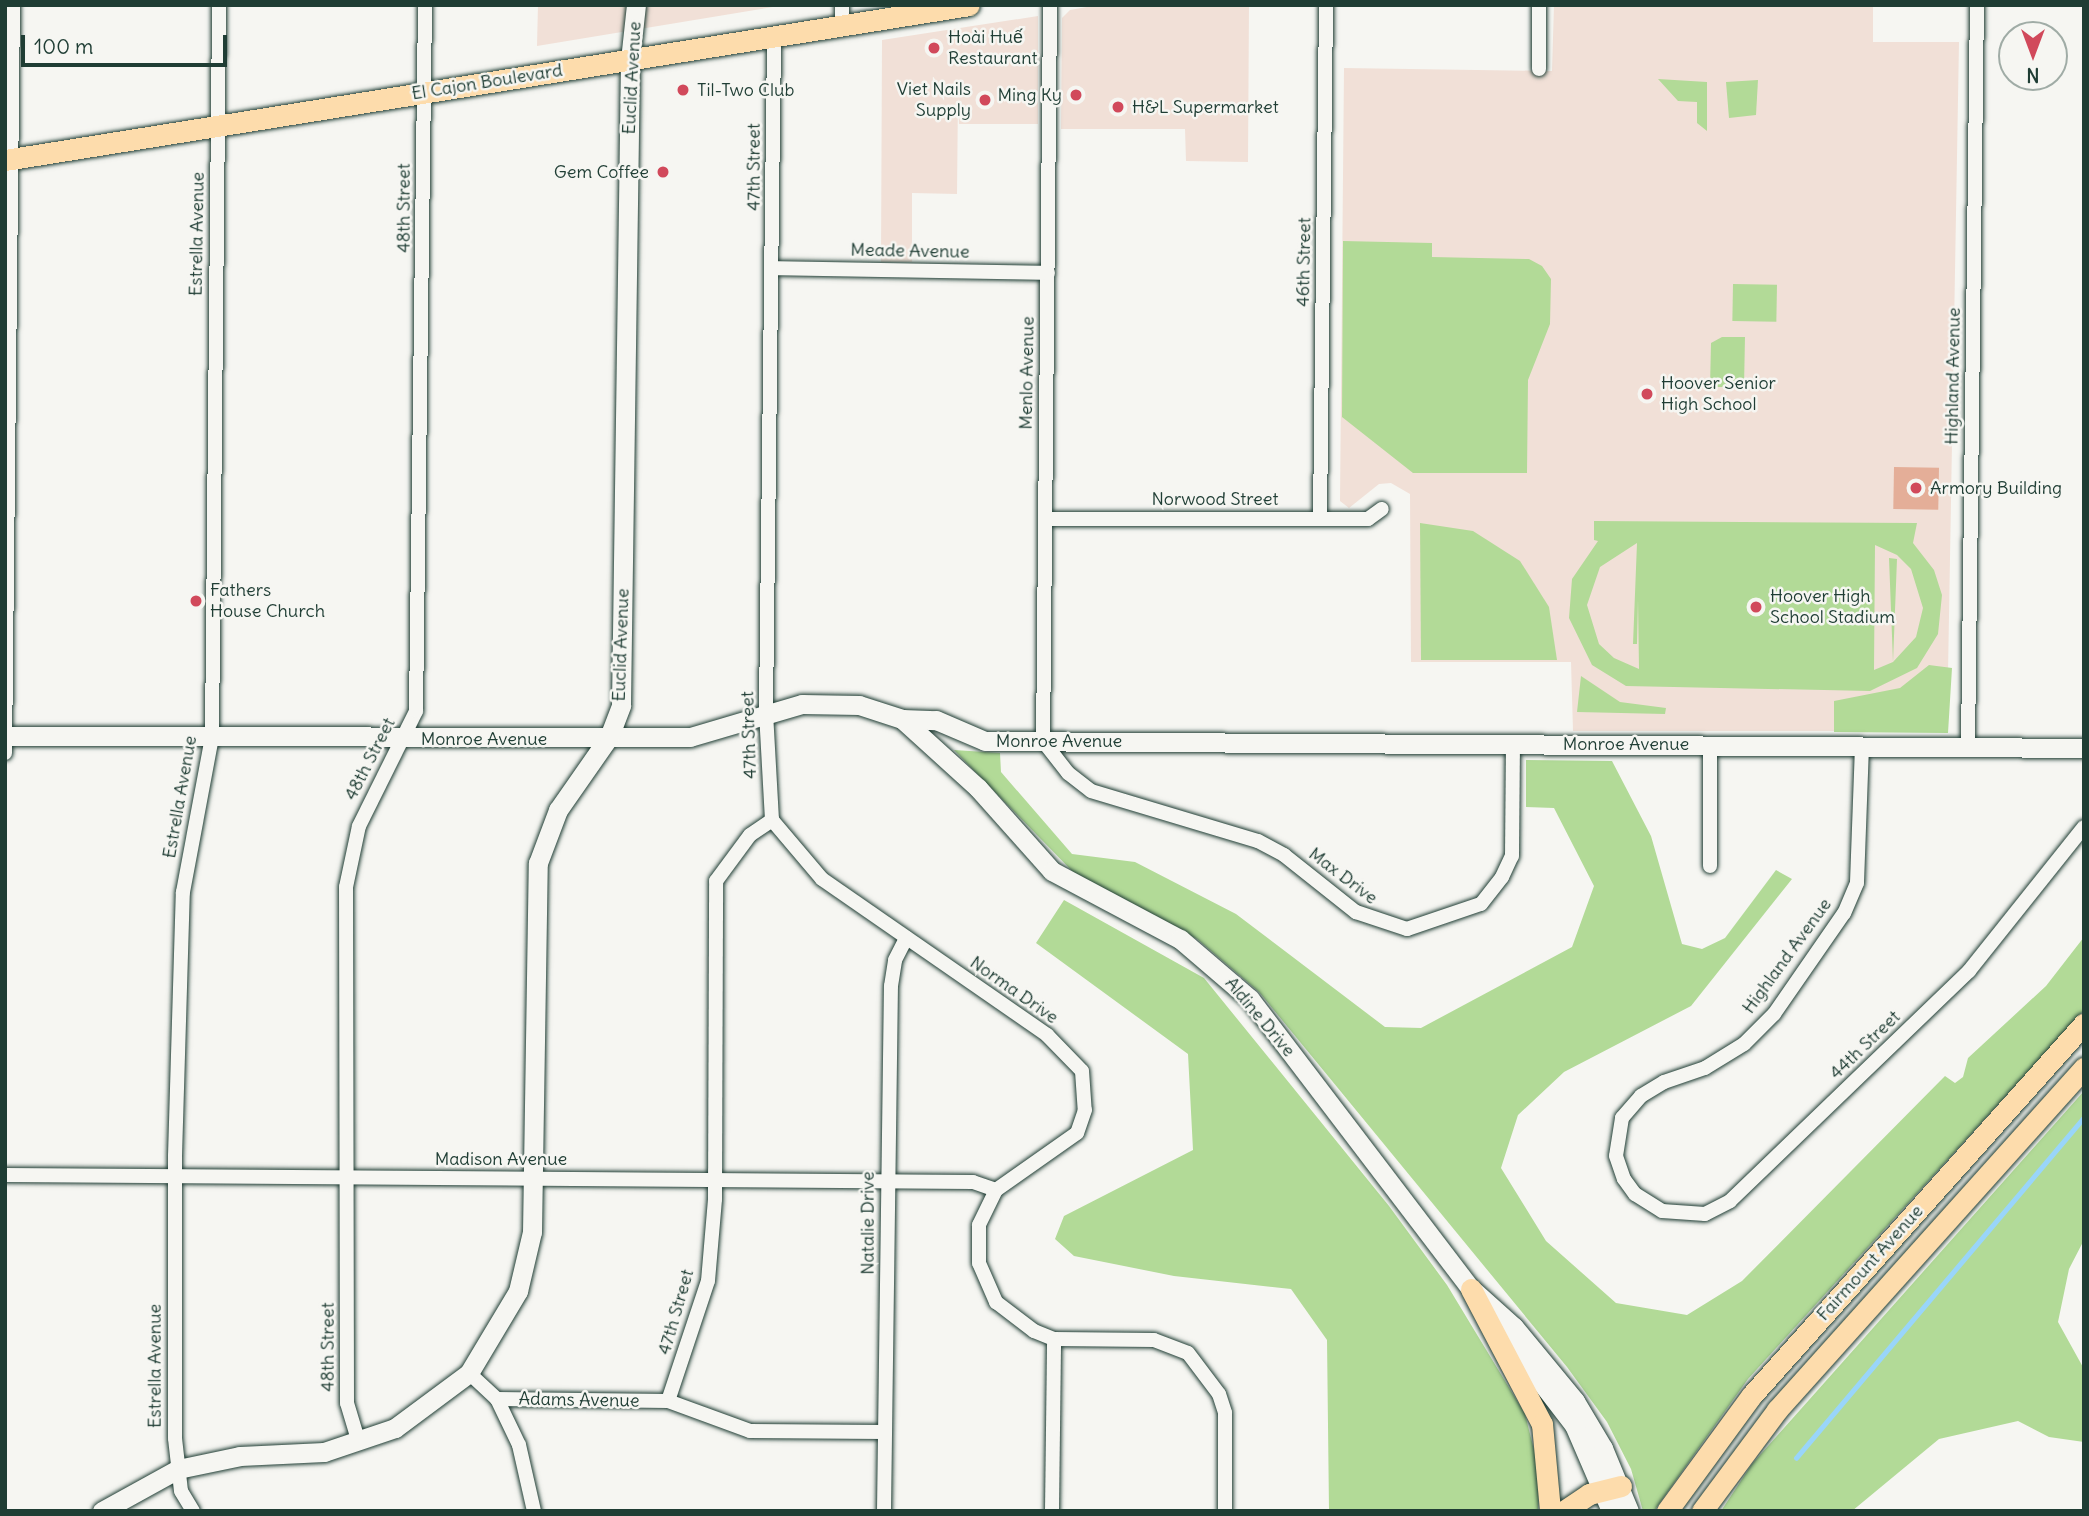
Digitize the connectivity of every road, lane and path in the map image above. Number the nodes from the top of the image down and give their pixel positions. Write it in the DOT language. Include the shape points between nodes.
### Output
graph roads {
  1 [pos="13,5"];
  2 [pos="219,5"];
  3 [pos="425,5"];
  4 [pos="636,5"];
  5 [pos="969,5"];
  6 [pos="1050,5"];
  7 [pos="1326,5"];
  8 [pos="1539,5"];
  9 [pos="1977,5"];
  10 [pos="842,16"];
  11 [pos="774,37"];
  12 [pos="630,60"];
  13 [pos="1539,69"];
  14 [pos="423,92"];
  15 [pos="218,125"];
  16 [pos="9,159"];
  17 [pos="772,268"];
  18 [pos="1048,273"];
  19 [pos="1382,509"];
  20 [pos="1320,518"];
  21 [pos="1045,519"];
  22 [pos="766,711"];
  23 [pos="902,719"];
  24 [pos="212,737"];
  25 [pos="609,737"];
  26 [pos="402,738"];
  27 [pos="1043,740"];
  28 [pos="6,742"];
  29 [pos="1513,744"];
  30 [pos="1710,745"];
  31 [pos="1862,746"];
  32 [pos="1968,747"];
  33 [pos="2084,748"];
  34 [pos="772,820"];
  35 [pos="2084,827"];
  36 [pos="1710,866"];
  37 [pos="906,938"];
  38 [pos="2084,1024"];
  39 [pos="2084,1068"];
  40 [pos="5,1175"];
  41 [pos="175,1176"];
  42 [pos="348,1178"];
  43 [pos="533,1179"];
  44 [pos="715,1180"];
  45 [pos="887,1181"];
  46 [pos="996,1190"];
  47 [pos="1635,1194"];
  48 [pos="1471,1289"];
  49 [pos="1054,1339"];
  50 [pos="469,1374"];
  51 [pos="497,1399"];
  52 [pos="668,1401"];
  53 [pos="885,1432"];
  54 [pos="359,1443"];
  55 [pos="178,1469"];
  56 [pos="1612,1488"];
  57 [pos="1668,1510"];
  58 [pos="102,1511"];
  59 [pos="194,1511"];
  60 [pos="534,1511"];
  61 [pos="884,1511"];
  62 [pos="1052,1511"];
  63 [pos="1225,1511"];
  64 [pos="1550,1511"];
  65 [pos="1564,1511"];
  66 [pos="1611,1511"];
  67 [pos="1629,1511"];
  68 [pos="1702,1511"];
  1 -- 16 [label="street"];
  2 -- 15 [label="street, Estrella Avenue"];
  3 -- 14 [label="street, 48th Street"];
  4 -- 12 [label="street, Euclid Avenue"];
  5 -- 10 [label="main road, El Cajon Boulevard"];
  6 -- 18 [label="street, Menlo Avenue"];
  7 -- 20 [label="street, 46th Street"];
  8 -- 13 [label="street"];
  9 -- 32 [label="street, Highland Avenue"];
  10 -- 11 [label="main road, El Cajon Boulevard"];
  11 -- 12 [label="main road, El Cajon Boulevard"];
  11 -- 17 [label="street, 47th Street"];
  12 -- 14 [label="main road, El Cajon Boulevard"];
  12 -- 25 [label="street, Euclid Avenue" via="621,705"];
  14 -- 15 [label="main road, El Cajon Boulevard"];
  14 -- 26 [label="street, 48th Street" via="419,662 416,711"];
  15 -- 16 [label="main road, El Cajon Boulevard"];
  15 -- 24 [label="street, Estrella Avenue"];
  16 -- 28 [label="street"];
  17 -- 18 [label="street, Meade Avenue"];
  17 -- 22 [label="street, 47th Street"];
  18 -- 21 [label="street, Menlo Avenue"];
  19 -- 20 [label="street, Norwood Street" via="1368,519"];
  20 -- 21 [label="street, Norwood Street"];
  21 -- 27 [label="street, Menlo Avenue"];
  22 -- 23 [label="street, Monroe Avenue" via="802,704 859,705"];
  22 -- 25 [label="street, Monroe Avenue" via="690,737"];
  22 -- 34 [label="street, 47th Street"];
  23 -- 27 [label="street, Monroe Avenue" via="936,720 985,740"];
  23 -- 48 [label="street, Aldine Drive" via="978,788 1052,871 1180,939 1250,999"];
  24 -- 26 [label="street, Monroe Avenue"];
  24 -- 28 [label="street, Monroe Avenue"];
  24 -- 41 [label="street, Estrella Avenue" via="183,892"];
  25 -- 26 [label="street, Monroe Avenue"];
  25 -- 43 [label="street, Euclid Avenue" via="558,810 538,863"];
  26 -- 42 [label="street, 48th Street" via="359,826 346,887"];
  27 -- 29 [label="street, Monroe Avenue"];
  27 -- 29 [label="street, Max Drive" via="1068,773 1091,791 1258,841 1372,921 1406,929 1481,904 1502,877 1511,856"];
  29 -- 30 [label="street, Monroe Avenue"];
  30 -- 31 [label="street, Monroe Avenue"];
  30 -- 36 [label="street"];
  31 -- 32 [label="street, Monroe Avenue"];
  31 -- 47 [label="street, Highland Avenue" via="1857,883 1844,913 1774,1014 1744,1044 1705,1068 1664,1082 1641,1096 1622,1118 1616,1156"];
  32 -- 33 [label="street, Monroe Avenue"];
  34 -- 37 [label="street, Norma Drive" via="822,879"];
  34 -- 44 [label="street, 47th Street" via="750,835 716,881"];
  35 -- 47 [label="street, 44th Street" via="1969,971 1730,1201 1705,1214 1676,1215"];
  37 -- 45 [label="street, Natalie Drive" via="895,960 891,986"];
  37 -- 46 [label="street, Norma Drive" via="1047,1035 1082,1071 1085,1110 1077,1133"];
  38 -- 57 [label="main road, Fairmount Avenue" via="1752,1395"];
  39 -- 68 [label="main road, Fairmount Avenue" via="1777,1410"];
  40 -- 41 [label="street, Madison Avenue"];
  41 -- 42 [label="street, Madison Avenue"];
  41 -- 55 [label="street, Estrella Avenue"];
  42 -- 43 [label="street, Madison Avenue"];
  42 -- 54 [label="street, 48th Street" via="347,1403"];
  43 -- 44 [label="street, Madison Avenue"];
  43 -- 50 [label="street, Euclid Avenue" via="532,1232 518,1291"];
  44 -- 45 [label="street, Madison Avenue"];
  44 -- 52 [label="street, 47th Street" via="708,1281"];
  45 -- 46 [label="street, Madison Avenue" via="973,1182"];
  45 -- 53 [label="street, Natalie Drive"];
  46 -- 49 [label="street, Norma Drive" via="979,1226 979,1263 996,1302 1034,1331"];
  48 -- 56 [label="street, Aldine Drive" via="1514,1327 1575,1401"];
  48 -- 64 [label="main road" via="1542,1424"];
  49 -- 62 [label="street"];
  49 -- 63 [label="street, Norma Drive" via="1154,1340 1194,1359 1225,1412"];
  50 -- 51 [label="street, Adams Avenue"];
  50 -- 54 [label="street" via="430,1408"];
  51 -- 52 [label="street, Adams Avenue"];
  51 -- 60 [label="street" via="519,1445"];
  52 -- 53 [label="street, Adams Avenue" via="750,1431"];
  53 -- 61 [label="street, Natalie Drive"];
  54 -- 55 [label="street" via="292,1455 215,1459"];
  55 -- 58 [label="street"];
  55 -- 59 [label="street, Estrella Avenue" via="181,1490"];
  56 -- 65 [label="main road"];
  56 -- 66 [label="street, Aldine Drive"];
  56 -- 67 [label="street, Aldine Drive"];
}
